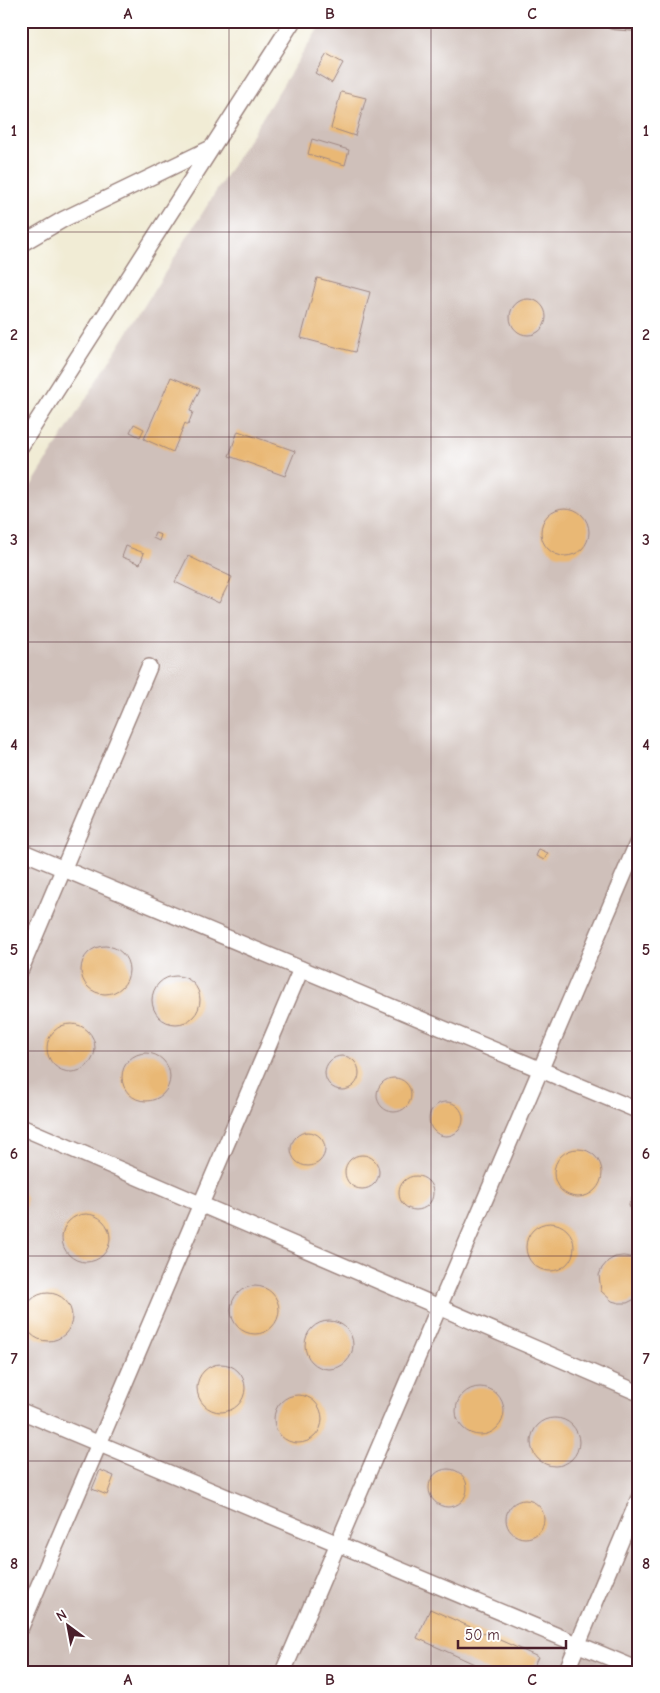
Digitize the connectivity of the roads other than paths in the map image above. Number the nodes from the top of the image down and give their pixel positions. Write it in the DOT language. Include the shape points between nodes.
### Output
graph roads {
  1 [pos="293,21"];
  2 [pos="613,21"];
  3 [pos="639,23"];
  4 [pos="211,148"];
  5 [pos="21,244"];
  6 [pos="21,446"];
  7 [pos="149,667"];
  8 [pos="639,839"];
  9 [pos="21,851"];
  10 [pos="64,869"];
  11 [pos="21,969"];
  12 [pos="301,969"];
  13 [pos="540,1069"];
  14 [pos="639,1111"];
  15 [pos="21,1127"];
  16 [pos="201,1204"];
  17 [pos="439,1307"];
  18 [pos="639,1393"];
  19 [pos="21,1411"];
  20 [pos="99,1444"];
  21 [pos="639,1498"];
  22 [pos="338,1544"];
  23 [pos="21,1627"];
  24 [pos="578,1644"];
  25 [pos="639,1670"];
  26 [pos="283,1672"];
  27 [pos="566,1672"];
  1 -- 4 [label="street"];
  2 -- 3 [label="street"];
  4 -- 5 [label="street" via="64,219"];
  4 -- 6 [label="street"];
  7 -- 10 [label="street"];
  8 -- 13 [label="street"];
  9 -- 10 [label="street"];
  10 -- 11 [label="street"];
  10 -- 12 [label="street"];
  12 -- 13 [label="street"];
  12 -- 16 [label="street"];
  13 -- 14 [label="street"];
  13 -- 17 [label="street"];
  15 -- 16 [label="street"];
  16 -- 17 [label="street"];
  16 -- 20 [label="street"];
  17 -- 18 [label="street"];
  17 -- 22 [label="street"];
  19 -- 20 [label="street"];
  20 -- 22 [label="street"];
  20 -- 23 [label="street"];
  21 -- 24 [label="street"];
  22 -- 24 [label="street"];
  22 -- 26 [label="street"];
  24 -- 25 [label="street"];
  24 -- 27 [label="street"];
}
